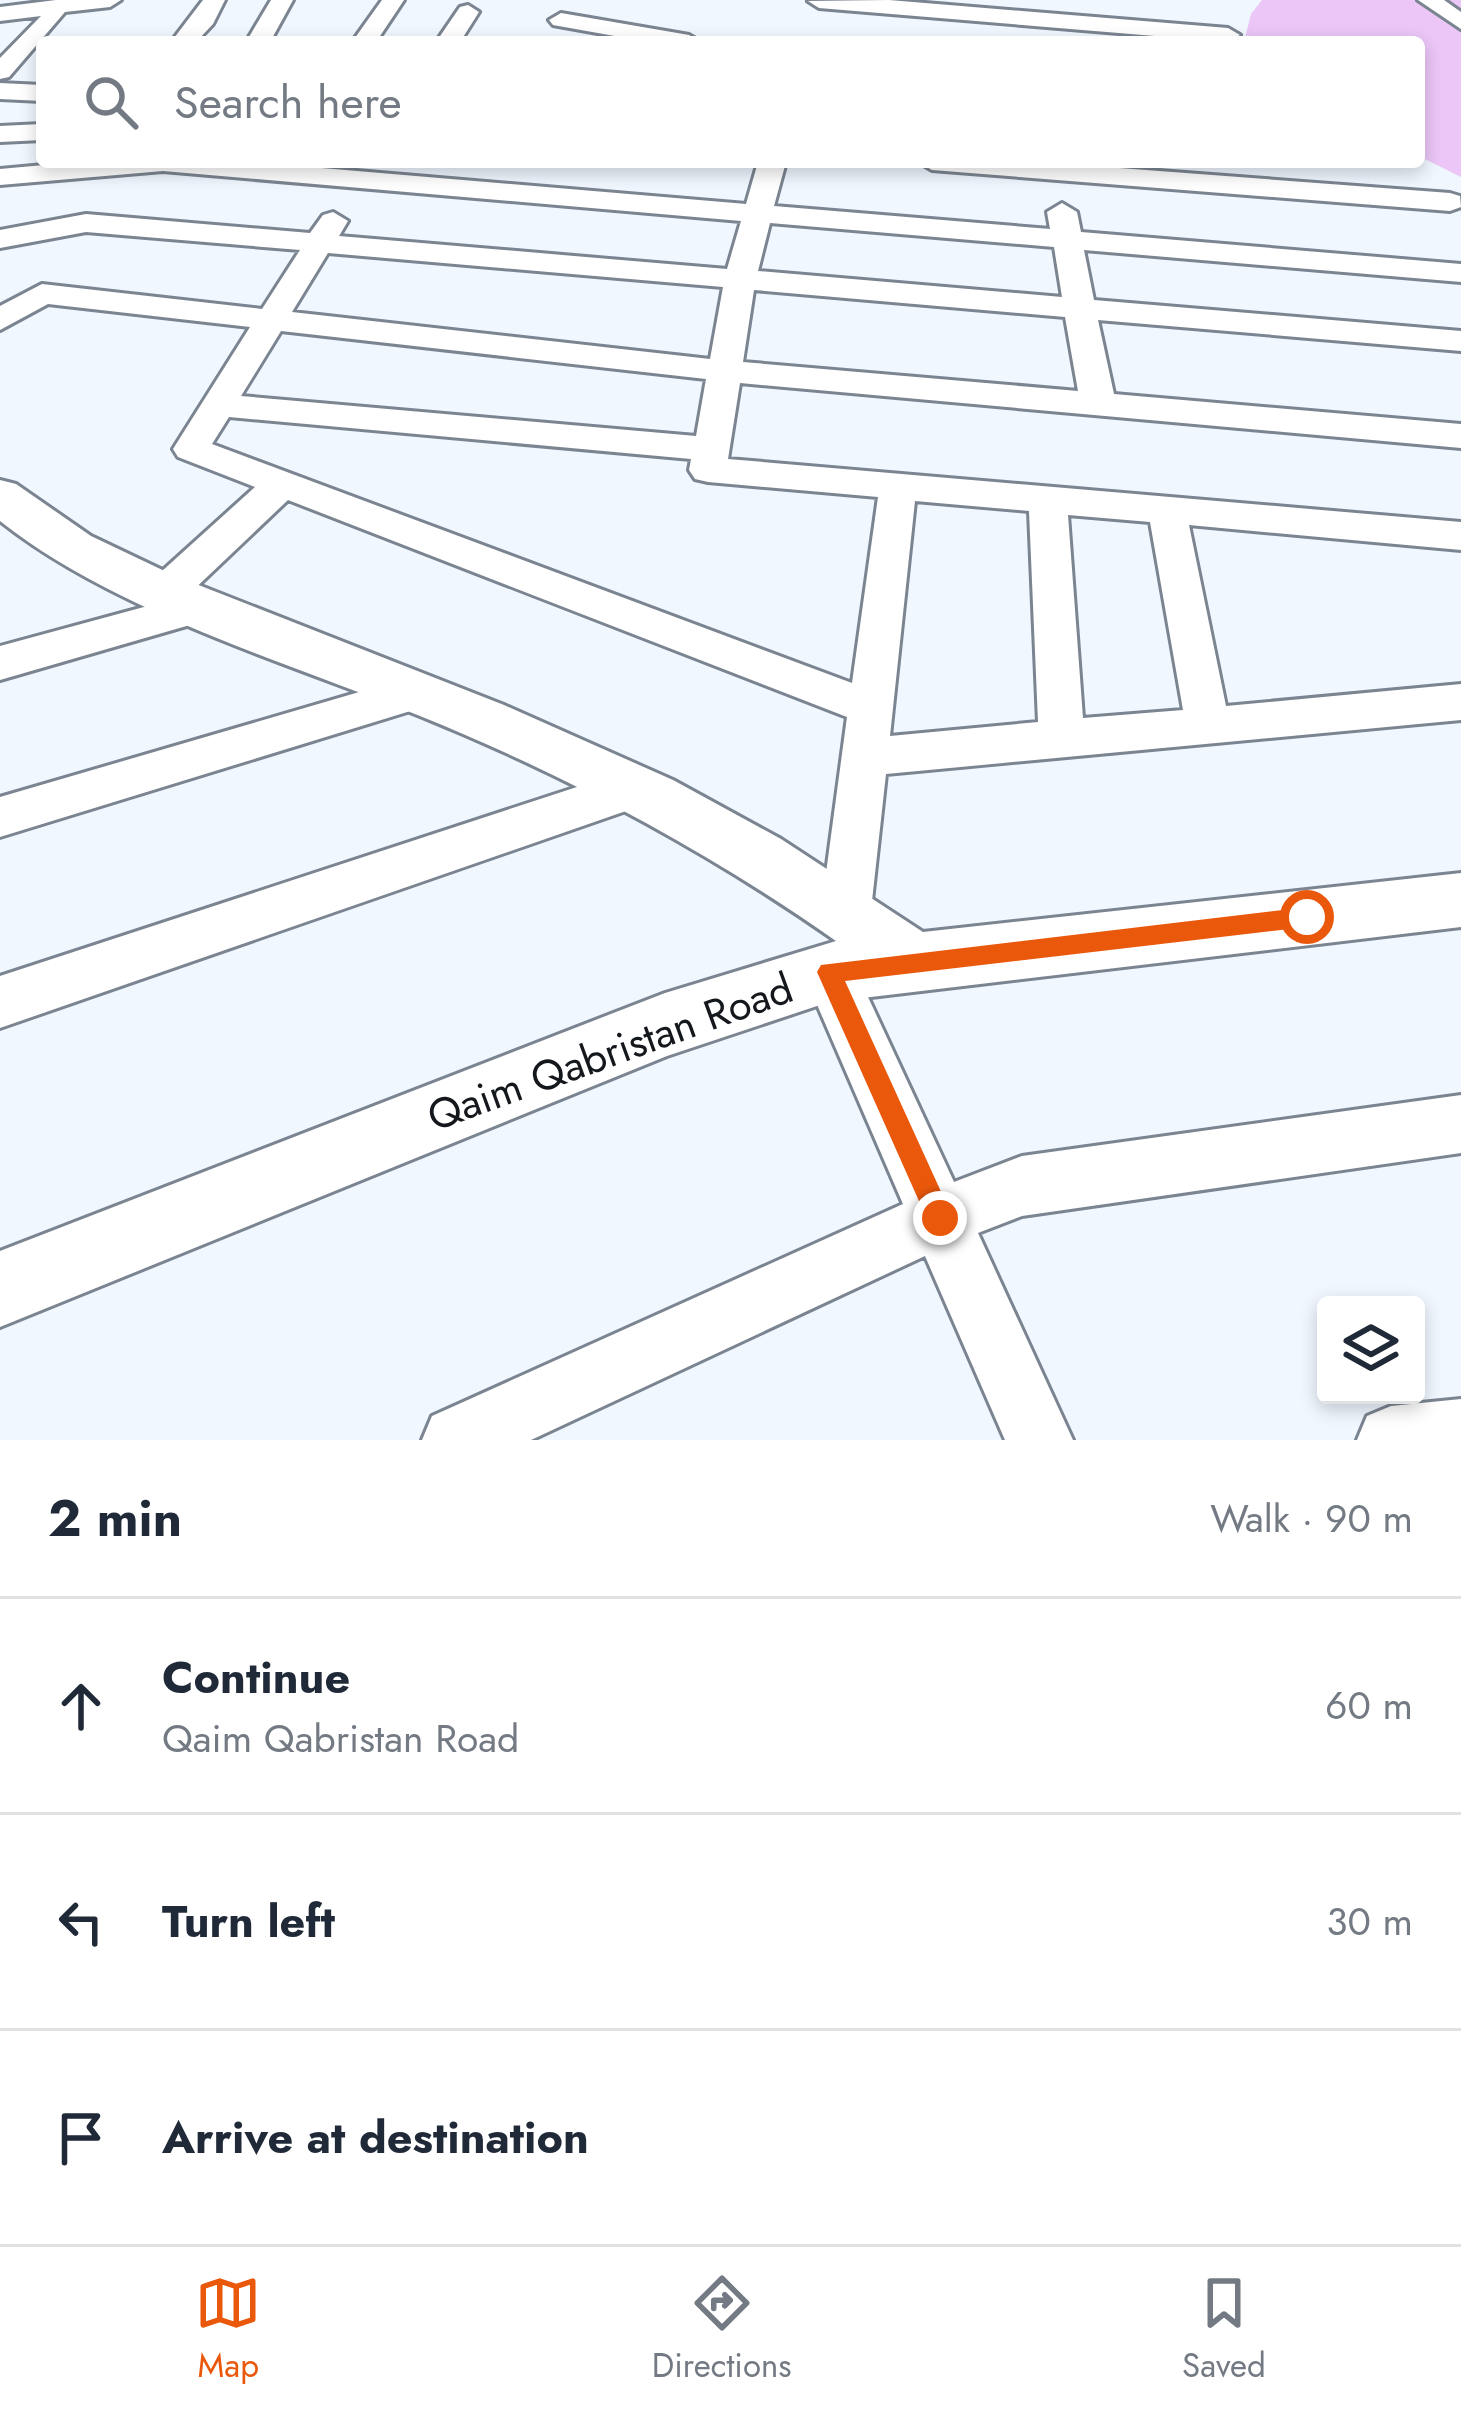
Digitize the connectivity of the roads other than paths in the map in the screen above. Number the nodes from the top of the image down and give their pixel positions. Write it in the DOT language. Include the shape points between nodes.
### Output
graph roads {
  1 [pos="110,0"];
  2 [pos="214,0"];
  3 [pos="282,0"];
  4 [pos="393,0"];
  5 [pos="1165,0"];
  6 [pos="1429,0"];
  7 [pos="819,8"];
  8 [pos="54,9"];
  9 [pos="468,12"];
  10 [pos="0,14"];
  11 [pos="558,17"];
  12 [pos="1029,21"];
  13 [pos="1461,22"];
  14 [pos="1174,29"];
  15 [pos="1228,35"];
  16 [pos="189,36"];
  17 [pos="261,36"];
  18 [pos="368,36"];
  19 [pos="452,36"];
  20 [pos="623,36"];
  21 [pos="0,72"];
  22 [pos="0,91"];
  23 [pos="36,93"];
  24 [pos="36,132"];
  25 [pos="0,134"];
  26 [pos="105,168"];
  27 [pos="289,168"];
  28 [pos="770,168"];
  29 [pos="1054,168"];
  30 [pos="1065,168"];
  31 [pos="364,171"];
  32 [pos="0,177"];
  33 [pos="1450,202"];
  34 [pos="758,213"];
  35 [pos="0,239"];
  36 [pos="1067,239"];
  37 [pos="320,243"];
  38 [pos="1461,273"];
  39 [pos="0,277"];
  40 [pos="740,279"];
  41 [pos="42,294"];
  42 [pos="1080,308"];
  43 [pos="0,320"];
  44 [pos="273,320"];
  45 [pos="1461,341"];
  46 [pos="724,371"];
  47 [pos="1097,404"];
  48 [pos="219,405"];
  49 [pos="1461,436"];
  50 [pos="711,449"];
  51 [pos="282,484"];
  52 [pos="898,487"];
  53 [pos="0,495"];
  54 [pos="1048,500"];
  55 [pos="1167,511"];
  56 [pos="1461,536"];
  57 [pos="182,599"];
  58 [pos="0,663"];
  59 [pos="415,693"];
  60 [pos="1461,702"];
  61 [pos="871,708"];
  62 [pos="1208,725"];
  63 [pos="1062,739"];
  64 [pos="865,757"];
  65 [pos="632,789"];
  66 [pos="0,817"];
  67 [pos="1461,900"];
  68 [pos="846,910"];
  69 [pos="913,961"];
  70 [pos="829,972"];
  71 [pos="0,1002"];
  72 [pos="1461,1124"];
  73 [pos="940,1218"];
  74 [pos="0,1289"];
  75 [pos="1461,1433"];
  76 [pos="456,1440"];
  77 [pos="1039,1440"];
  78 [pos="1391,1440"];
  1 -- 8 [label="street"];
  2 -- 16 [label="street"];
  3 -- 17 [label="street"];
  4 -- 18 [label="street"];
  5 -- 14 [label="street"];
  6 -- 13 [label="street"];
  7 -- 12 [label="street"];
  8 -- 10 [label="street"];
  8 -- 21 [label="street"];
  9 -- 19 [label="street"];
  11 -- 20 [label="street"];
  12 -- 14 [label="street"];
  14 -- 15 [label="street"];
  22 -- 23 [label="street"];
  24 -- 25 [label="street"];
  26 -- 32 [label="street"];
  27 -- 31 [label="street"];
  28 -- 34 [label="street"];
  29 -- 36 [label="street"];
  30 -- 33 [label="street"];
  31 -- 34 [label="street"];
  31 -- 37 [label="street"];
  34 -- 36 [label="street"];
  34 -- 40 [label="street"];
  35 -- 37 [label="street" via="86,223"];
  36 -- 38 [label="street"];
  36 -- 42 [label="street"];
  37 -- 40 [label="street"];
  37 -- 44 [label="street"];
  39 -- 41 [label="street"];
  40 -- 42 [label="street"];
  40 -- 46 [label="street"];
  41 -- 43 [label="street"];
  41 -- 44 [label="street"];
  42 -- 45 [label="street"];
  42 -- 47 [label="street"];
  44 -- 46 [label="street"];
  44 -- 48 [label="street"];
  46 -- 47 [label="street"];
  46 -- 50 [label="street"];
  47 -- 49 [label="street"];
  48 -- 50 [label="street"];
  48 -- 51 [label="street" via="191,449"];
  50 -- 52 [label="street" via="708,470"];
  51 -- 57 [label="street"];
  51 -- 61 [label="street"];
  52 -- 54 [label="street"];
  52 -- 61 [label="street"];
  53 -- 57 [label="street" via="78,552"];
  54 -- 55 [label="street"];
  54 -- 63 [label="street"];
  55 -- 56 [label="street"];
  55 -- 62 [label="street"];
  57 -- 58 [label="street"];
  57 -- 59 [label="street"];
  59 -- 65 [label="street"];
  59 -- 66 [label="street"];
  60 -- 62 [label="street"];
  61 -- 64 [label="street"];
  62 -- 63 [label="street"];
  63 -- 64 [label="street"];
  64 -- 68 [label="street"];
  65 -- 68 [label="street"];
  65 -- 71 [label="street"];
  67 -- 69 [label="street, Qaim Qabristan Road"];
  68 -- 69 [label="street"];
  69 -- 70 [label="street, Qaim Qabristan Road"];
  70 -- 73 [label="street"];
  70 -- 74 [label="street, Qaim Qabristan Road" via="665,1025"];
  72 -- 73 [label="street" via="1022,1186"];
  73 -- 76 [label="street"];
  73 -- 77 [label="street"];
  75 -- 78 [label="street"];
}
